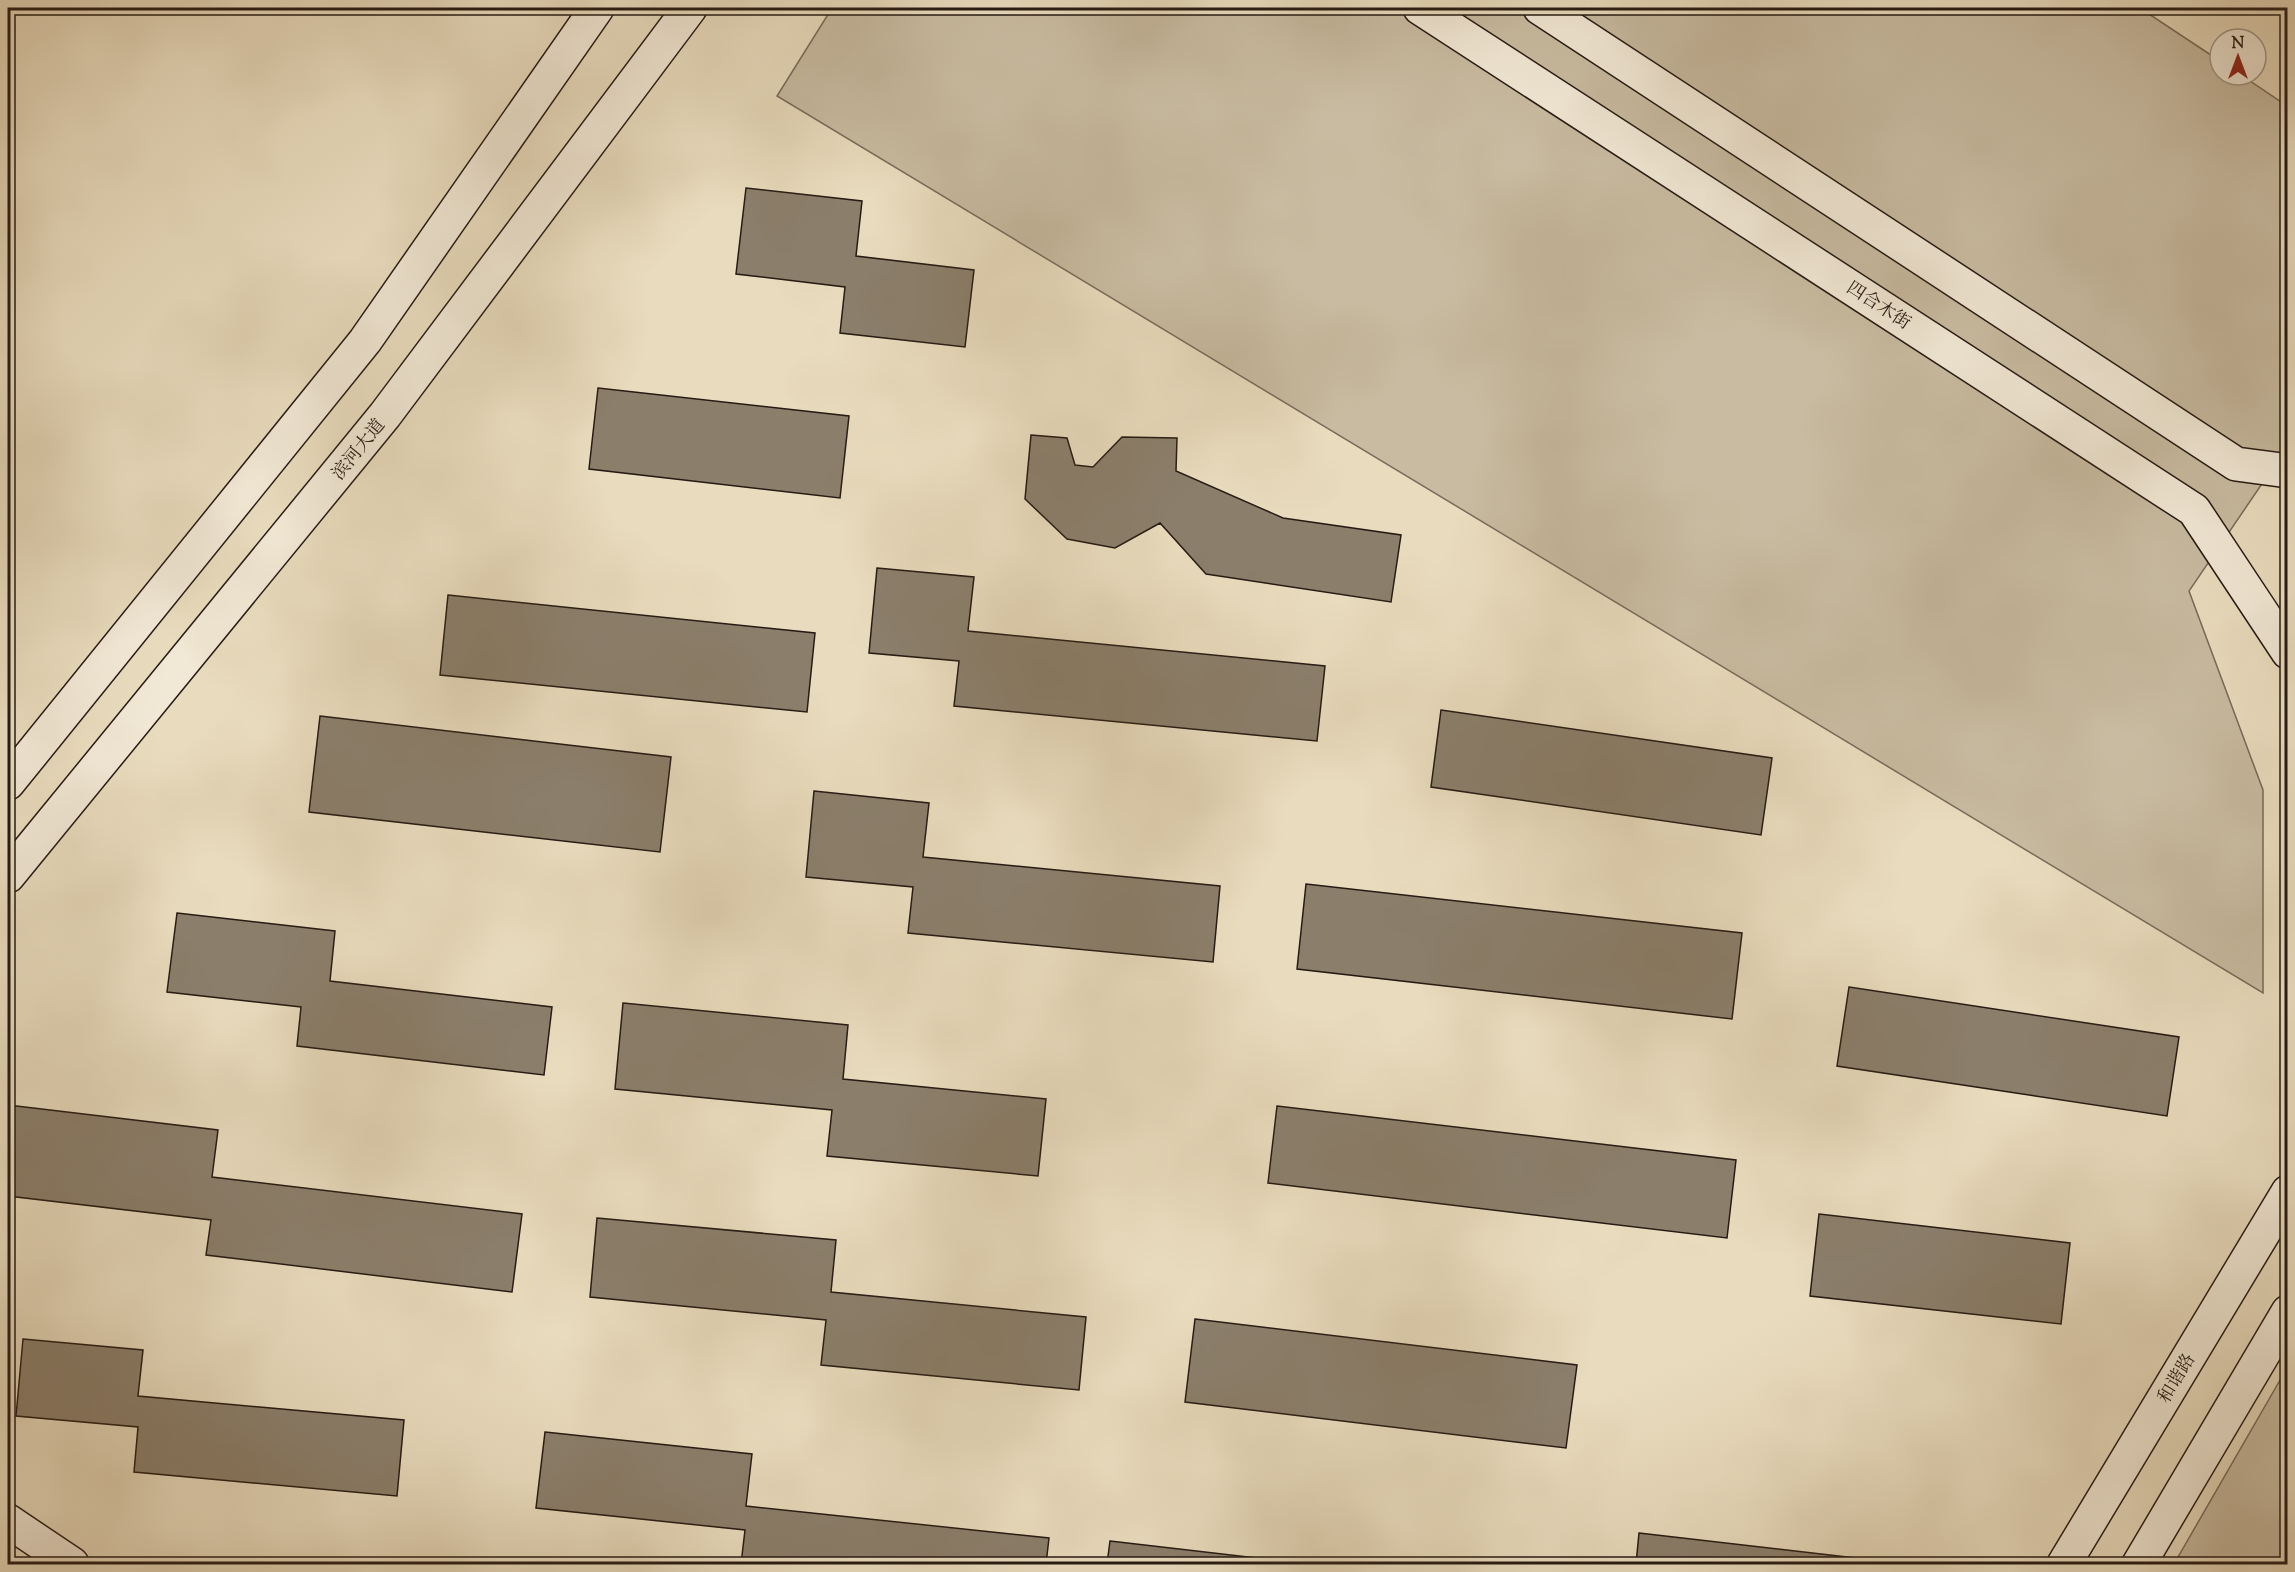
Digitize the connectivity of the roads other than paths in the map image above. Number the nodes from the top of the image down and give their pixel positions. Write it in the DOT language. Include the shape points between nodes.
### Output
graph roads {
  1 [pos="597,8"];
  2 [pos="690,8"];
  3 [pos="1420,8"];
  4 [pos="1540,8"];
  5 [pos="2288,471"];
  6 [pos="2288,652"];
  7 [pos="8,783"];
  8 [pos="8,876"];
  9 [pos="2288,1192"];
  10 [pos="2288,1312"];
  11 [pos="8,1521"];
  12 [pos="72,1564"];
  13 [pos="2064,1564"];
  14 [pos="2139,1564"];
  1 -- 7 [label="main road" via="364,341"];
  2 -- 8 [label="main road, 滨河大道" via="386,415"];
  3 -- 6 [label="main road, 四合木街" via="2194,510"];
  4 -- 5 [label="main road" via="2236,464"];
  9 -- 13 [label="main road, 和谐路"];
  10 -- 14 [label="main road"];
  11 -- 12 [label="main road"];
}
